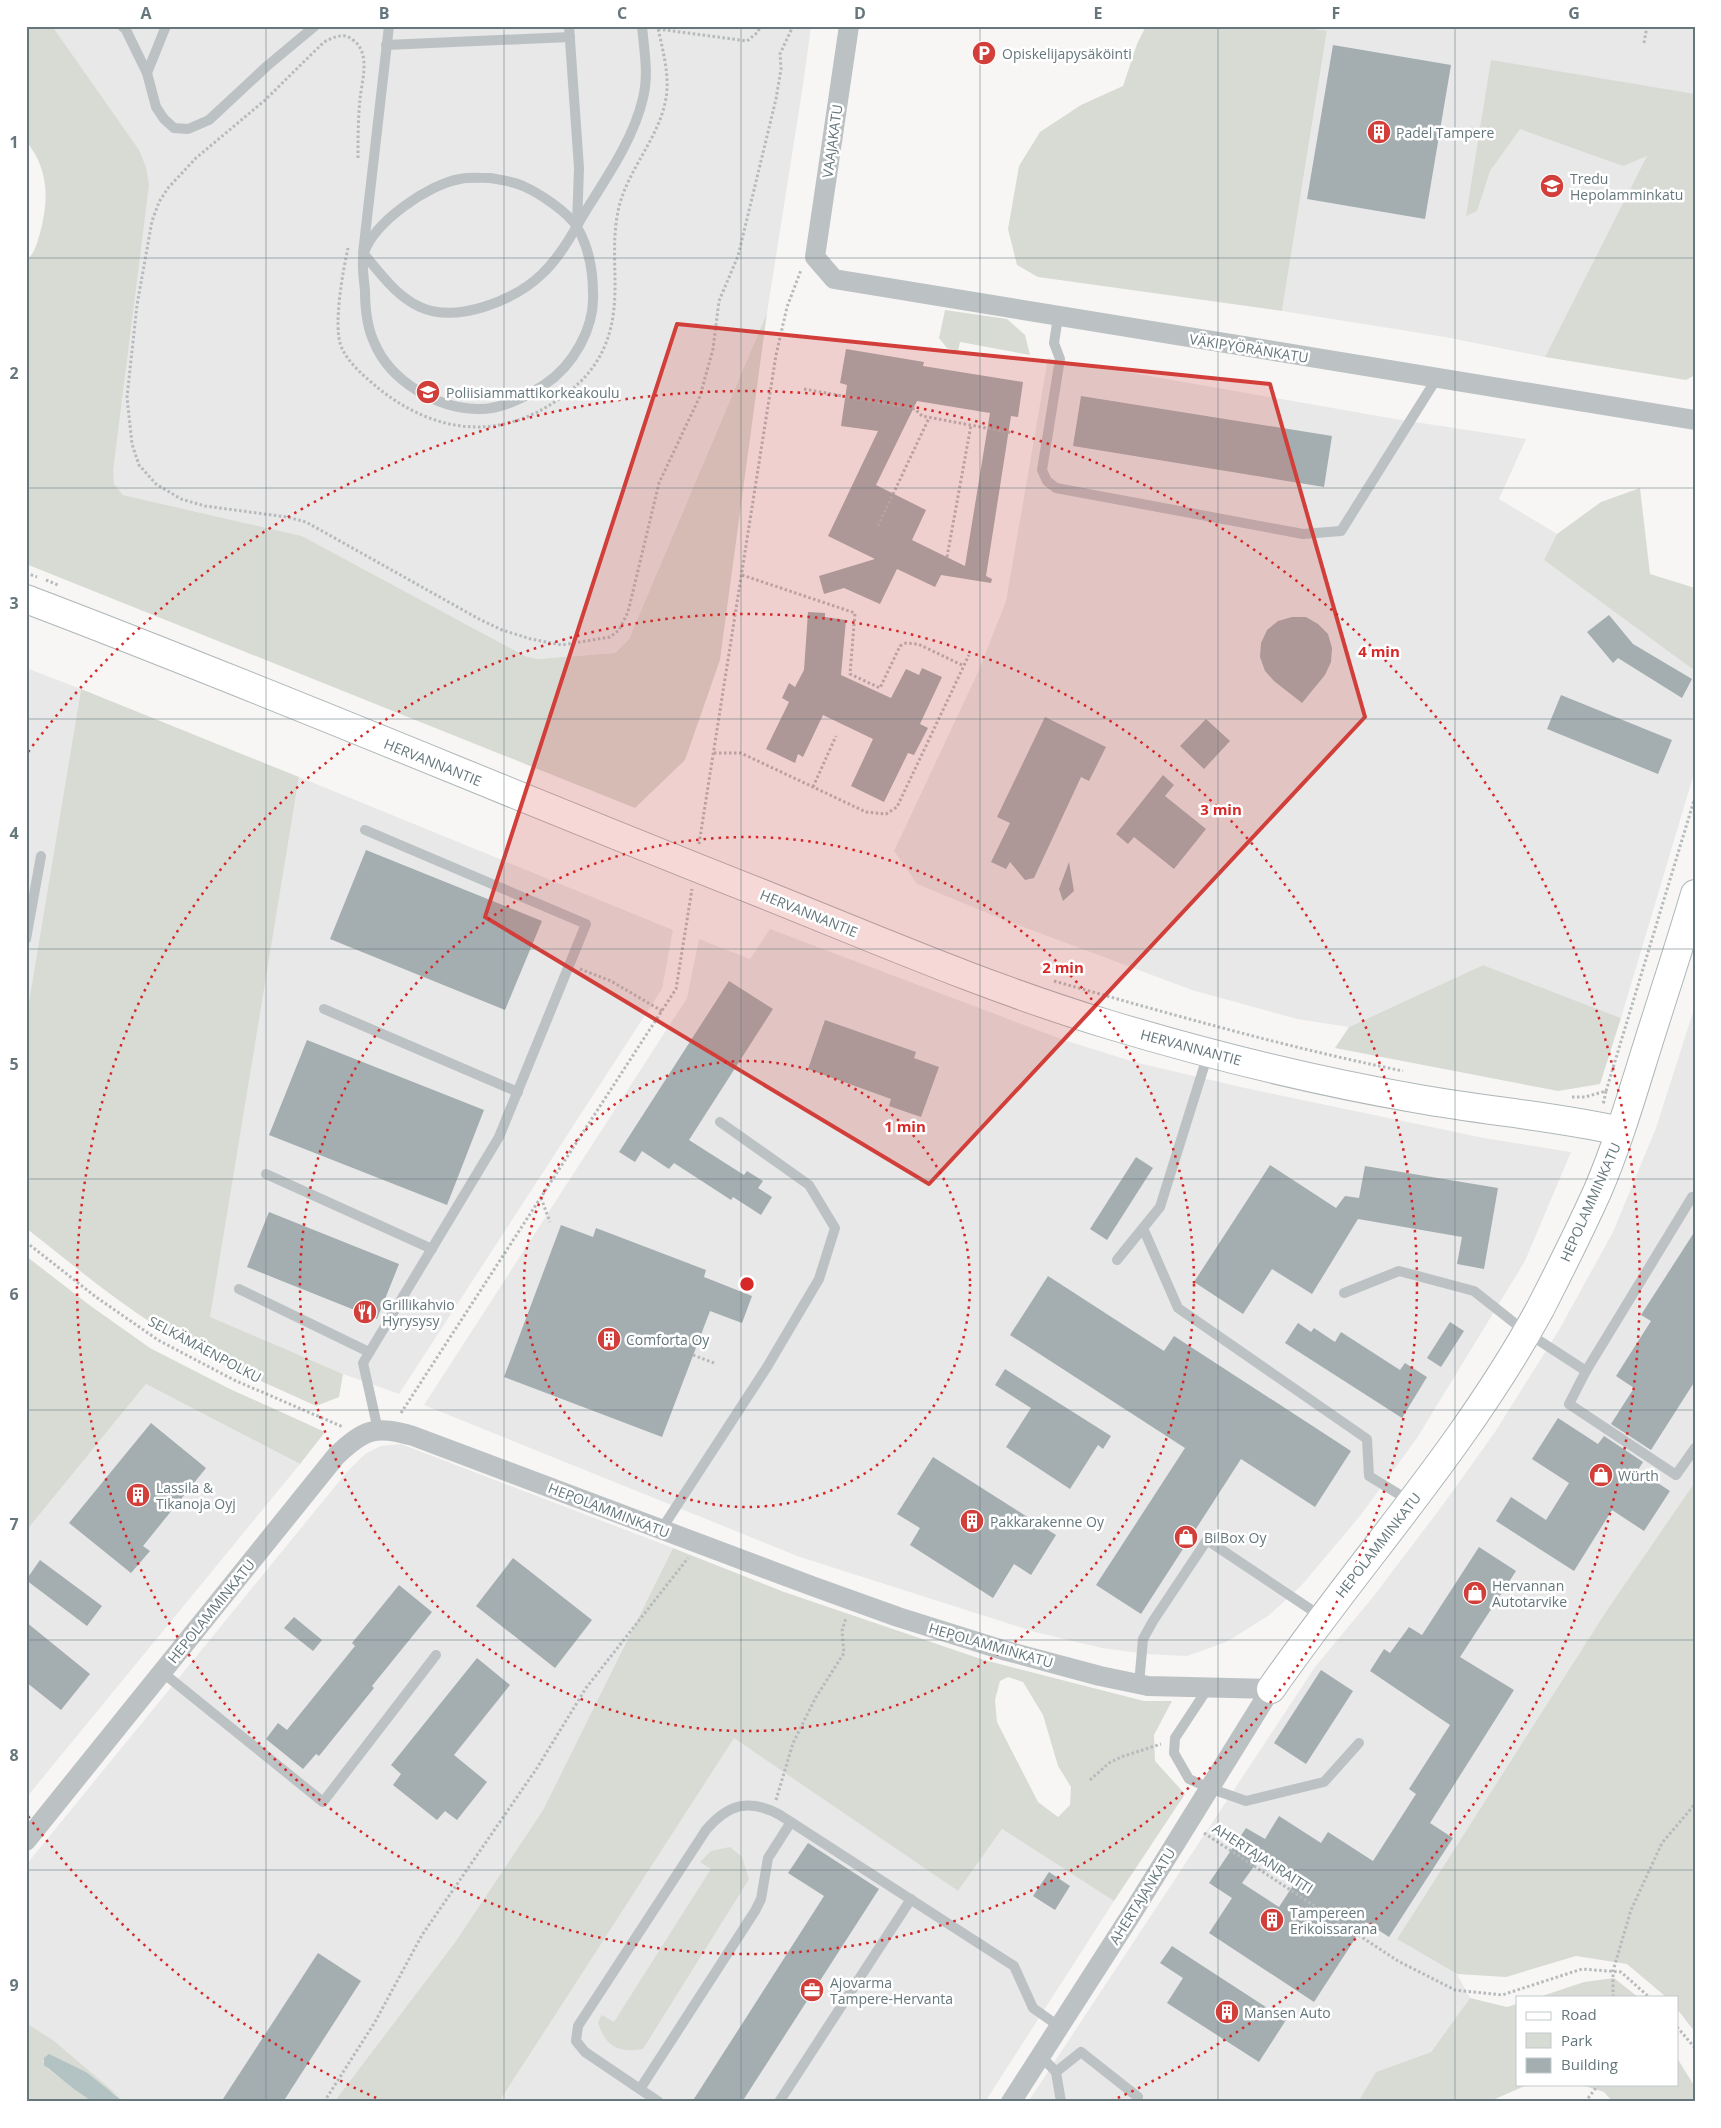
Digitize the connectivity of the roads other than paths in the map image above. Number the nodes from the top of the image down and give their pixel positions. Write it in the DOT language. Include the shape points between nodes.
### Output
graph roads {
  1 [pos="122,26"];
  2 [pos="166,26"];
  3 [pos="315,26"];
  4 [pos="389,26"];
  5 [pos="569,26"];
  6 [pos="642,26"];
  7 [pos="849,26"];
  8 [pos="570,37"];
  9 [pos="386,45"];
  10 [pos="147,74"];
  11 [pos="576,226"];
  12 [pos="363,253"];
  13 [pos="814,257"];
  14 [pos="1058,317"];
  15 [pos="1437,378"];
  16 [pos="1695,420"];
  17 [pos="26,600"];
  18 [pos="365,830"];
  19 [pos="40,856"];
  20 [pos="1695,894"];
  21 [pos="26,939"];
  22 [pos="324,1009"];
  23 [pos="1208,1053"];
  24 [pos="518,1092"];
  25 [pos="720,1122"];
  26 [pos="1609,1128"];
  27 [pos="266,1174"];
  28 [pos="1695,1197"];
  29 [pos="1143,1228"];
  30 [pos="432,1249"];
  31 [pos="1117,1260"];
  32 [pos="239,1289"];
  33 [pos="1344,1293"];
  34 [pos="1526,1332"];
  35 [pos="369,1352"];
  36 [pos="1586,1371"];
  37 [pos="370,1432"];
  38 [pos="1695,1448"];
  39 [pos="1413,1502"];
  40 [pos="662,1530"];
  41 [pos="1323,1617"];
  42 [pos="436,1655"];
  43 [pos="162,1672"];
  44 [pos="1139,1684"];
  45 [pos="1208,1688"];
  46 [pos="1271,1689"];
  47 [pos="1358,1743"];
  48 [pos="1209,1788"];
  49 [pos="791,1822"];
  50 [pos="26,1841"];
  51 [pos="911,1898"];
  52 [pos="1060,2026"];
  53 [pos="1041,2056"];
  54 [pos="1056,2072"];
  55 [pos="640,2089"];
  56 [pos="659,2102"];
  57 [pos="780,2102"];
  58 [pos="1011,2102"];
  59 [pos="1061,2102"];
  60 [pos="1136,2102"];
  1 -- 10 [label="lane"];
  2 -- 10 [label="lane"];
  3 -- 10 [label="lane" via="209,120 188,129 174,128 164,119 156,108"];
  4 -- 9 [label="lane"];
  5 -- 8 [label="lane"];
  6 -- 11 [label="lane" via="647,78 637,118 606,179"];
  7 -- 13 [label="street, VAAJAKATU"];
  8 -- 9 [label="lane"];
  8 -- 11 [label="lane" via="579,168"];
  9 -- 12 [label="lane"];
  11 -- 12 [label="lane" via="562,211 522,185 490,178 460,179 434,187 394,213"];
  11 -- 12 [label="lane" via="542,274 512,296 482,308 449,313 421,308 395,291"];
  11 -- 12 [label="lane" via="588,255 594,303 574,358 559,376 526,397 478,409 446,404 425,394 404,382 385,361 374,342 365,307"];
  13 -- 14 [label="street, VÄKIPYÖRÄNKATU" via="834,279"];
  14 -- 15 [label="street, VÄKIPYÖRÄNKATU"];
  14 -- 15 [label="lane" via="1054,343 1060,359 1042,470 1046,481 1056,488 1303,534 1341,531"];
  15 -- 16 [label="street, VÄKIPYÖRÄNKATU"];
  17 -- 23 [label="main road, HERVANNANTIE" via="247,685 597,829 1014,994"];
  18 -- 24 [label="lane" via="586,924"];
  19 -- 21 [label="lane"];
  20 -- 26 [label="main road, HEPOLAMMINKATU"];
  22 -- 24 [label="lane"];
  23 -- 26 [label="main road, HERVANNANTIE" via="1407,1097"];
  23 -- 29 [label="lane" via="1160,1207"];
  24 -- 30 [label="lane" via="499,1137"];
  25 -- 40 [label="lane" via="809,1185 835,1228 818,1278 768,1367"];
  26 -- 34 [label="main road, HEPOLAMMINKATU" via="1590,1206"];
  27 -- 30 [label="lane"];
  28 -- 36 [label="lane" via="1692,1197"];
  29 -- 31 [label="lane"];
  29 -- 39 [label="lane" via="1178,1308 1367,1439 1369,1476"];
  30 -- 35 [label="lane"];
  32 -- 35 [label="lane"];
  33 -- 34 [label="lane" via="1399,1271 1474,1291"];
  34 -- 36 [label="lane"];
  34 -- 39 [label="main road, HEPOLAMMINKATU" via="1452,1449"];
  35 -- 37 [label="lane" via="363,1363"];
  36 -- 38 [label="lane" via="1568,1404 1676,1475"];
  37 -- 40 [label="street, HEPOLAMMINKATU" via="392,1430 413,1436"];
  37 -- 43 [label="street, HEPOLAMMINKATU" via="352,1440 336,1456"];
  39 -- 41 [label="main road, HEPOLAMMINKATU"];
  40 -- 44 [label="street, HEPOLAMMINKATU" via="852,1600 1003,1650"];
  41 -- 44 [label="lane" via="1207,1540 1144,1639"];
  41 -- 46 [label="main road, HEPOLAMMINKATU"];
  42 -- 43 [label="lane" via="323,1802"];
  43 -- 50 [label="street, HEPOLAMMINKATU"];
  44 -- 45 [label="street, HEPOLAMMINKATU"];
  45 -- 46 [label="street, HEPOLAMMINKATU"];
  45 -- 48 [label="lane" via="1175,1738 1174,1753 1189,1779"];
  46 -- 48 [label="street, AHERTAJANKATU"];
  47 -- 48 [label="lane" via="1324,1782 1246,1801"];
  48 -- 52 [label="street, AHERTAJANKATU"];
  49 -- 51 [label="lane"];
  49 -- 55 [label="lane" via="768,1858 761,1899 755,1911"];
  49 -- 55 [label="lane" via="756,1805 728,1809 716,1818 578,2026 576,2041 579,2047"];
  51 -- 52 [label="lane" via="1014,1966 1033,2008"];
  51 -- 57 [label="lane"];
  52 -- 53 [label="street, AHERTAJANKATU"];
  53 -- 54 [label="lane"];
  53 -- 58 [label="street, AHERTAJANKATU"];
  54 -- 59 [label="lane"];
  54 -- 60 [label="lane" via="1080,2052 1138,2097"];
  55 -- 56 [label="lane"];
}
